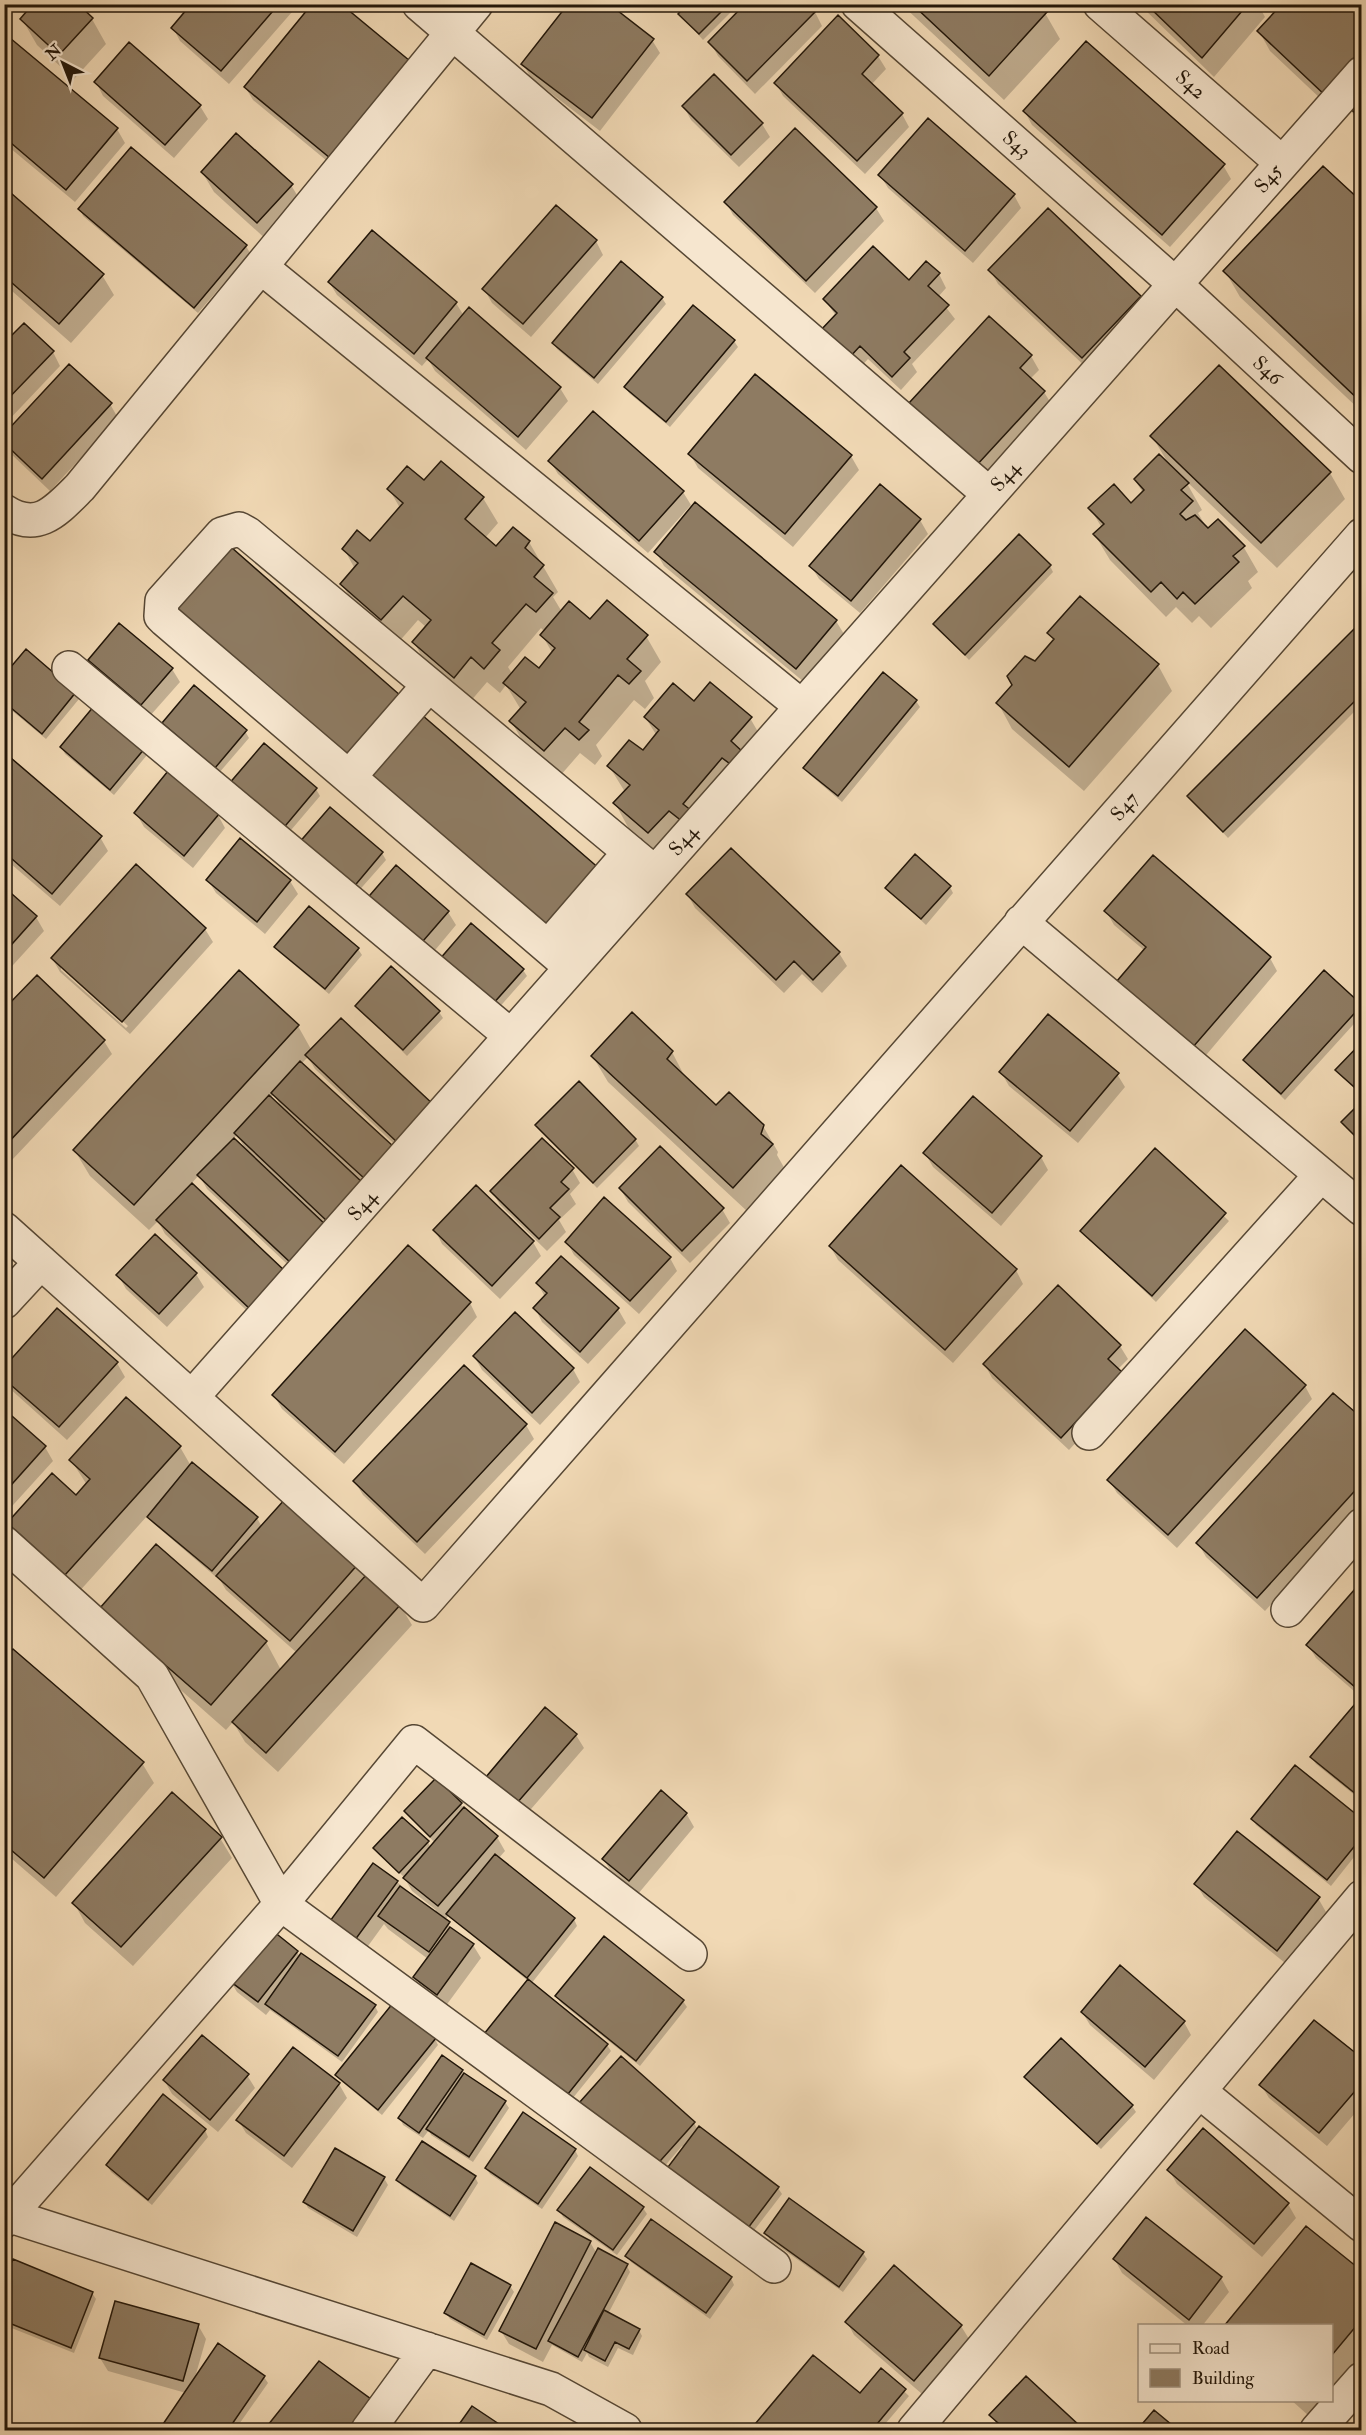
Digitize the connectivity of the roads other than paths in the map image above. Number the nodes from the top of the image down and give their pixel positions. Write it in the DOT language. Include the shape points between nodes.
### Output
graph roads {
  1 [pos="419,4"];
  2 [pos="476,4"];
  3 [pos="858,4"];
  4 [pos="1100,4"];
  5 [pos="453,32"];
  6 [pos="1362,73"];
  7 [pos="1282,163"];
  8 [pos="261,267"];
  9 [pos="1175,284"];
  10 [pos="1362,457"];
  11 [pos="989,494"];
  12 [pos="4,511"];
  13 [pos="1362,535"];
  14 [pos="69,668"];
  15 [pos="429,685"];
  16 [pos="801,706"];
  17 [pos="349,777"];
  18 [pos="630,852"];
  19 [pos="655,873"];
  20 [pos="1021,922"];
  21 [pos="560,957"];
  22 [pos="511,1036"];
  23 [pos="1321,1175"];
  24 [pos="1362,1209"];
  25 [pos="4,1229"];
  26 [pos="41,1262"];
  27 [pos="4,1302"];
  28 [pos="192,1397"];
  29 [pos="1089,1433"];
  30 [pos="1362,1525"];
  31 [pos="4,1543"];
  32 [pos="1288,1610"];
  33 [pos="1362,1897"];
  34 [pos="282,1904"];
  35 [pos="690,1954"];
  36 [pos="1199,2091"];
  37 [pos="6,2217"];
  38 [pos="1362,2225"];
  39 [pos="774,2266"];
  40 [pos="427,2349"];
  41 [pos="1362,2379"];
  42 [pos="368,2430"];
  43 [pos="625,2430"];
  44 [pos="914,2430"];
  45 [pos="1317,2430"];
  1 -- 5 [label="street"];
  2 -- 5 [label="street"];
  3 -- 9 [label="street, S43"];
  4 -- 7 [label="street, S42"];
  5 -- 8 [label="street"];
  5 -- 11 [label="street"];
  6 -- 7 [label="street, S45"];
  7 -- 9 [label="street, S45"];
  8 -- 12 [label="street" via="61,506 38,521 19,520"];
  8 -- 16 [label="street"];
  9 -- 10 [label="street, S46"];
  9 -- 11 [label="street, S44"];
  11 -- 16 [label="street, S44"];
  13 -- 20 [label="street, S47"];
  14 -- 22 [label="street"];
  15 -- 17 [label="street"];
  15 -- 17 [label="street" via="239,529 222,534 162,601 161,616 165,620"];
  15 -- 18 [label="street"];
  16 -- 19 [label="street, S44"];
  17 -- 21 [label="street"];
  18 -- 19 [label="street"];
  18 -- 21 [label="street"];
  19 -- 21 [label="street, S44"];
  20 -- 23 [label="street"];
  20 -- 28 [label="street, S47" via="423,1605"];
  21 -- 22 [label="street, S44"];
  22 -- 28 [label="street, S44"];
  23 -- 24 [label="street"];
  23 -- 29 [label="street"];
  25 -- 26 [label="street"];
  26 -- 27 [label="street"];
  26 -- 28 [label="street"];
  30 -- 32 [label="street"];
  31 -- 34 [label="street" via="152,1676"];
  33 -- 36 [label="street"];
  34 -- 35 [label="street" via="414,1742"];
  34 -- 37 [label="street"];
  34 -- 39 [label="street"];
  36 -- 38 [label="street"];
  36 -- 44 [label="street"];
  37 -- 40 [label="street"];
  40 -- 42 [label="street"];
  40 -- 43 [label="street" via="551,2389"];
  41 -- 45 [label="street"];
}
